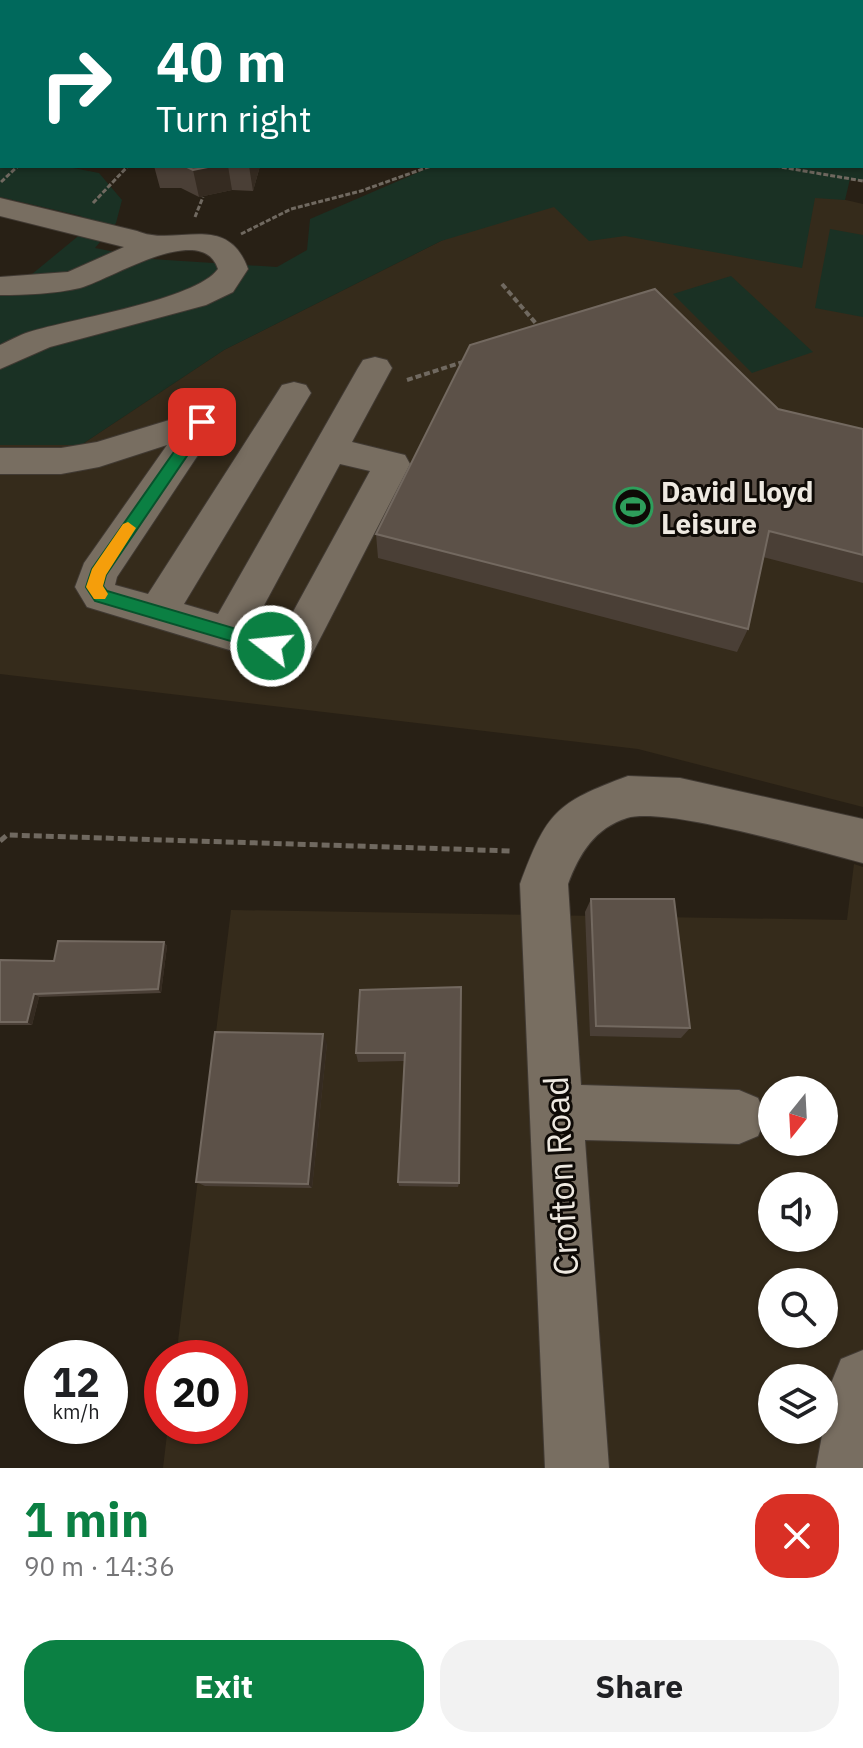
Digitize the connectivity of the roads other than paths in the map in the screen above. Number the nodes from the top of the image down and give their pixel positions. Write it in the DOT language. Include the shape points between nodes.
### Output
graph roads {
  1 [pos="0,207"];
  2 [pos="146,246"];
  3 [pos="0,286"];
  4 [pos="0,358"];
  5 [pos="388,375"];
  6 [pos="294,393"];
  7 [pos="130,445"];
  8 [pos="330,449"];
  9 [pos="0,461"];
  10 [pos="161,480"];
  11 [pos="157,613"];
  12 [pos="228,633"];
  13 [pos="863,841"];
  14 [pos="557,1112"];
  15 [pos="739,1117"];
  16 [pos="863,1381"];
  17 [pos="577,1468"];
  18 [pos="848,1468"];
  1 -- 2 [label="street"];
  2 -- 3 [label="street" via="79,278"];
  2 -- 4 [label="street" via="205,242 230,256 233,269 222,285 150,311 38,340"];
  5 -- 8 [label="street"];
  6 -- 11 [label="street"];
  7 -- 9 [label="street" via="61,461"];
  7 -- 10 [label="street"];
  7 -- 10 [label="street" via="202,422"];
  8 -- 12 [label="street"];
  8 -- 12 [label="street" via="392,464 292,652"];
  10 -- 11 [label="street" via="98,574 95,587 101,596"];
  11 -- 12 [label="street"];
  13 -- 14 [label="street, Crofton Road" via="680,798 628,796 589,812 533,868 545,938"];
  14 -- 15 [label="street"];
  14 -- 17 [label="street, Crofton Road"];
  16 -- 18 [label="street"];
}
